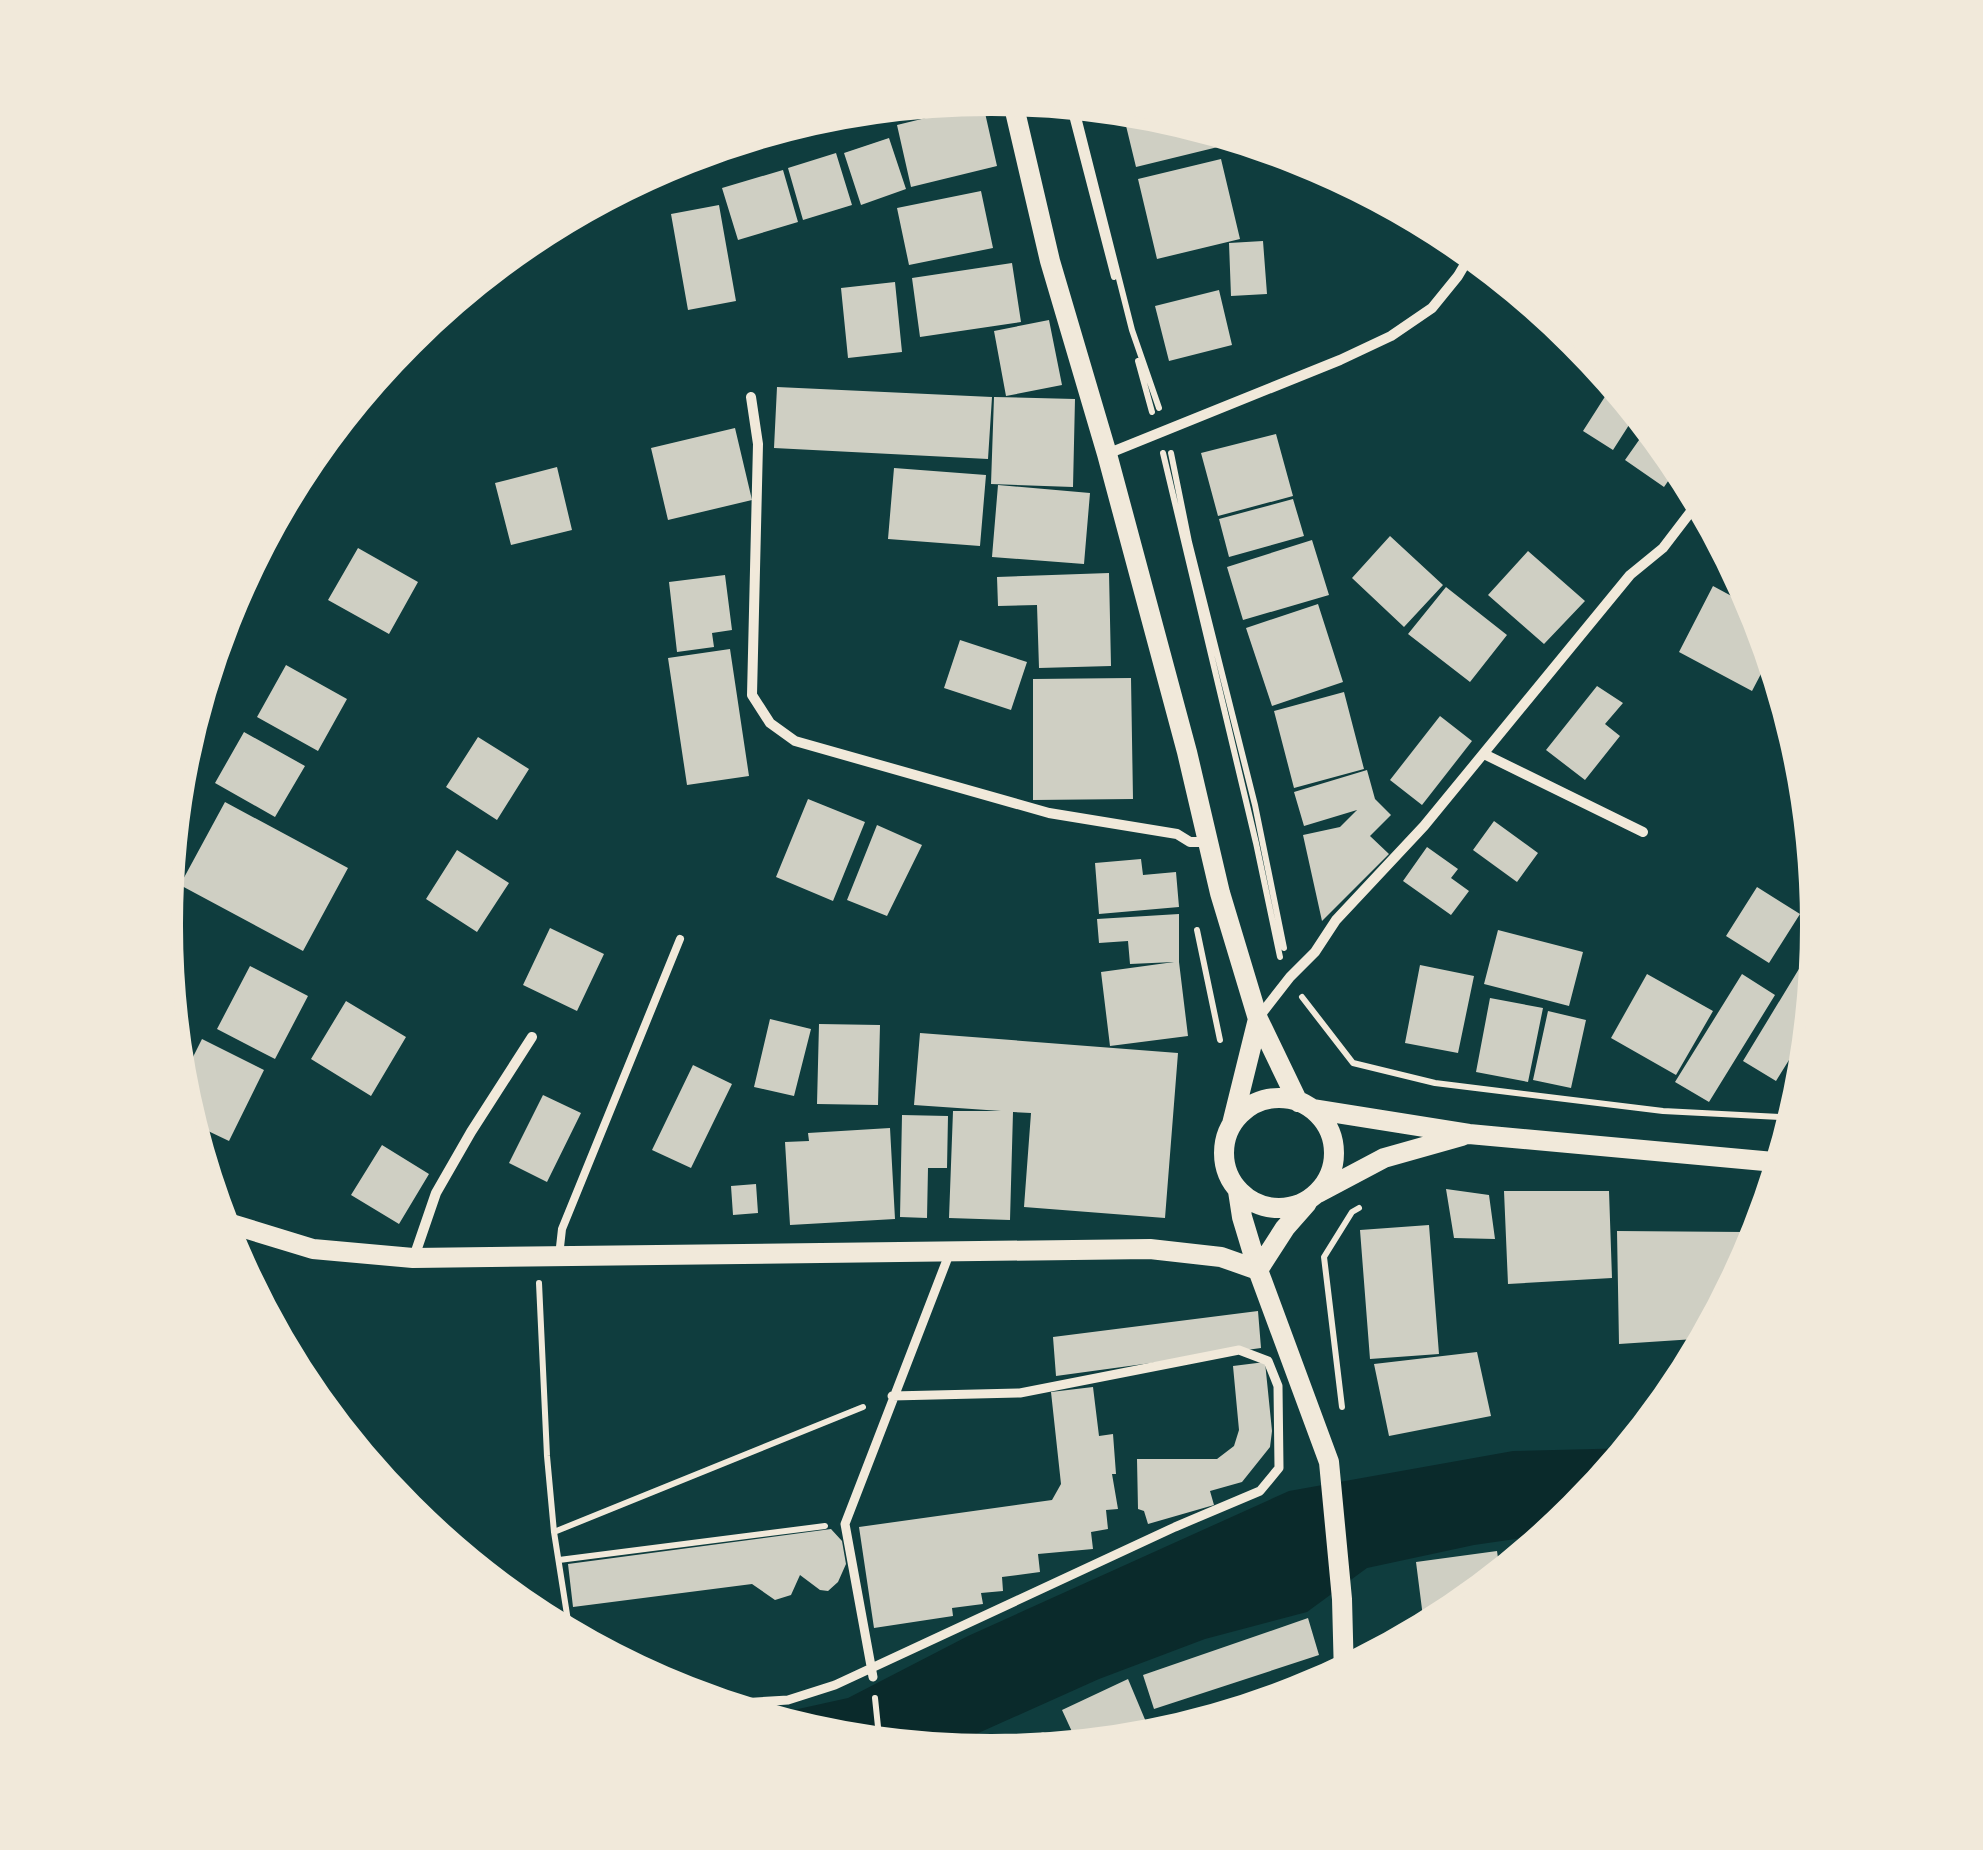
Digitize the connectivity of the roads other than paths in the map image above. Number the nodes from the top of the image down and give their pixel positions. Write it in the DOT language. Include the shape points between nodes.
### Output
graph roads {
  1 [pos="1015,111"];
  2 [pos="1466,262"];
  3 [pos="751,396"];
  4 [pos="1107,454"];
  5 [pos="1692,510"];
  6 [pos="1484,754"];
  7 [pos="1643,832"];
  8 [pos="1205,842"];
  9 [pos="680,939"];
  10 [pos="1258,1019"];
  11 [pos="532,1037"];
  12 [pos="1305,1105"];
  13 [pos="1231,1126"];
  14 [pos="1468,1134"];
  15 [pos="1771,1162"];
  16 [pos="1238,1191"];
  17 [pos="1314,1196"];
  18 [pos="234,1225"];
  19 [pos="951,1250"];
  20 [pos="548,1257"];
  21 [pos="413,1258"];
  22 [pos="1258,1270"];
  23 [pos="892,1396"];
  24 [pos="1343,1660"];
  25 [pos="873,1673"];
  26 [pos="749,1702"];
  1 -- 4 [label="main road"];
  2 -- 4 [label="street" via="1432,308 1391,336"];
  3 -- 8 [label="street" via="758,444 752,695 770,723 795,741 1048,813"];
  4 -- 8 [label="main road"];
  5 -- 6 [label="street" via="1664,548 1630,574"];
  6 -- 7 [label="street"];
  6 -- 10 [label="street"];
  8 -- 10 [label="main road"];
  9 -- 20 [label="lane"];
  10 -- 12 [label="main road"];
  10 -- 13 [label="main road"];
  11 -- 21 [label="street" via="436,1193"];
  12 -- 13 [label="main road" via="1283,1098 1253,1105"];
  12 -- 14 [label="main road"];
  12 -- 17 [label="main road" via="1324,1120 1334,1150 1333,1166"];
  13 -- 16 [label="main road" via="1224,1160"];
  14 -- 15 [label="main road"];
  14 -- 17 [label="main road" via="1384,1158"];
  16 -- 17 [label="main road" via="1281,1208"];
  16 -- 22 [label="main road"];
  17 -- 22 [label="main road"];
  18 -- 21 [label="main road" via="313,1249"];
  19 -- 20 [label="main road"];
  19 -- 22 [label="main road" via="1150,1249 1220,1257"];
  19 -- 23 [label="street"];
  20 -- 21 [label="main road"];
  22 -- 24 [label="main road" via="1330,1462"];
  23 -- 25 [label="street" via="845,1524"];
  23 -- 25 [label="street" via="1020,1393 1239,1350 1268,1361 1278,1386 1279,1468 1260,1491"];
  25 -- 26 [label="street" via="788,1700"];
}
